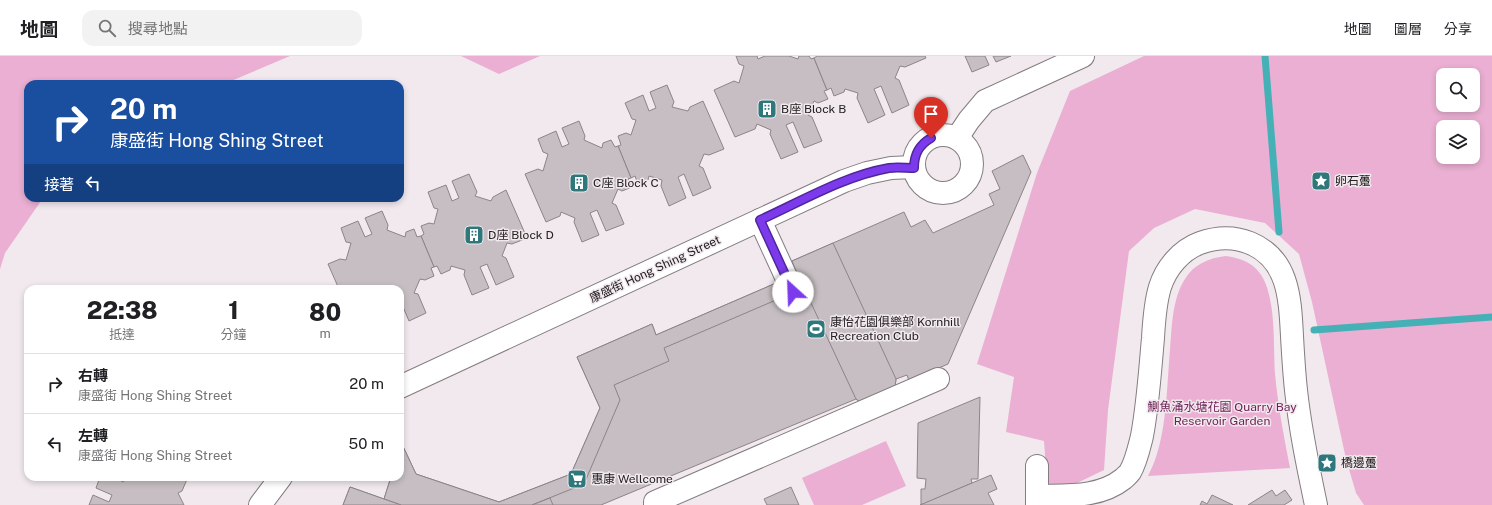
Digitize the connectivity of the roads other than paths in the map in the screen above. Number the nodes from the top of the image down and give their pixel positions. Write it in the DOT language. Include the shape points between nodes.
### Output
graph roads {
  1 [pos="1083,56"];
  2 [pos="957,138"];
  3 [pos="914,168"];
  4 [pos="760,220"];
  5 [pos="793,292"];
  6 [pos="938,379"];
  7 [pos="404,385"];
  8 [pos="1038,466"];
  9 [pos="278,481"];
  10 [pos="1038,501"];
  11 [pos="260,505"];
  12 [pos="655,505"];
  13 [pos="1316,505"];
  1 -- 2 [label="street" via="986,101"];
  2 -- 3 [label="street" via="939,135 923,143 914,158"];
  2 -- 3 [label="street" via="965,145 973,163 967,182 959,188 950,193 930,191 922,185"];
  3 -- 4 [label="street, 康盛街 Hong Shing Street" via="891,168 867,173"];
  4 -- 5 [label="street"];
  4 -- 7 [label="street, 康盛街 Hong Shing Street"];
  6 -- 12 [label="street" via="655,502"];
  8 -- 10 [label="street"];
  9 -- 11 [label="street"];
  10 -- 13 [label="street" via="1098,492 1115,485 1130,473 1139,451 1143,428 1160,287 1169,268 1194,245 1211,239 1226,238 1241,239 1260,247 1274,259 1282,274 1291,307 1299,420"];
}
